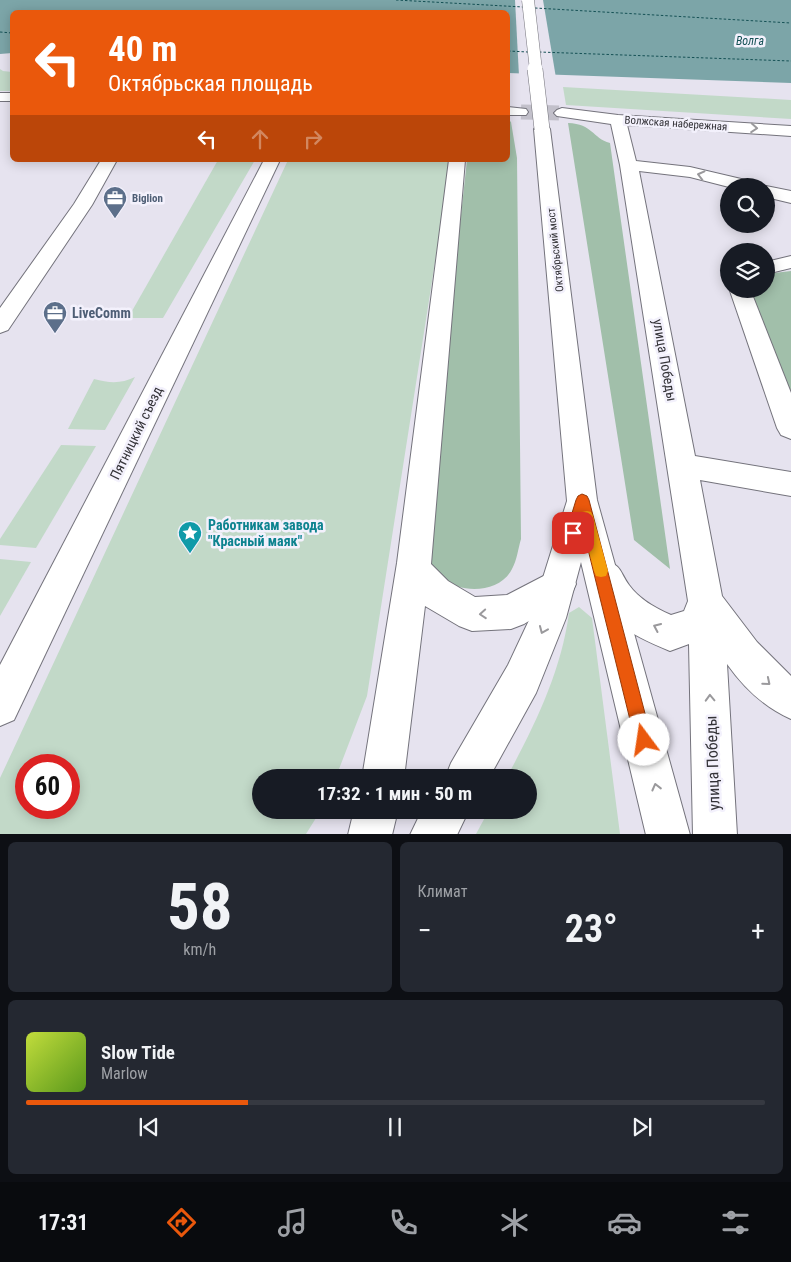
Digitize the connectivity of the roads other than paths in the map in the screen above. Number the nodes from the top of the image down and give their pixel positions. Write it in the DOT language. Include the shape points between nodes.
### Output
graph roads {
  1 [pos="528,0"];
  2 [pos="562,113"];
  3 [pos="618,120"];
  4 [pos="791,131"];
  5 [pos="108,162"];
  6 [pos="271,162"];
  7 [pos="457,162"];
  8 [pos="629,165"];
  9 [pos="720,179"];
  10 [pos="775,193"];
  11 [pos="791,197"];
  12 [pos="791,262"];
  13 [pos="775,266"];
  14 [pos="742,298"];
  15 [pos="0,325"];
  16 [pos="791,428"];
  17 [pos="684,466"];
  18 [pos="791,484"];
  19 [pos="582,500"];
  20 [pos="413,569"];
  21 [pos="600,569"];
  22 [pos="559,584"];
  23 [pos="706,602"];
  24 [pos="791,699"];
  25 [pos="0,706"];
  26 [pos="384,769"];
  27 [pos="471,769"];
  28 [pos="374,819"];
  29 [pos="441,819"];
  30 [pos="370,834"];
  31 [pos="432,834"];
  32 [pos="668,834"];
  33 [pos="715,834"];
  1 -- 19 [label="street, Октябрьский мост, bridge"];
  2 -- 3 [label="street, Волжская набережная"];
  3 -- 4 [label="street, Волжская набережная, one-way"];
  3 -- 8 [label="street, улица Победы"];
  5 -- 15 [label="street" via="83,205"];
  6 -- 25 [label="street, Пятницкий съезд"];
  7 -- 20 [label="street"];
  9 -- 8 [label="street, one-way" via="690,172"];
  8 -- 17 [label="street, улица Победы"];
  10 -- 11 [label="street"];
  12 -- 13 [label="street"];
  14 -- 16 [label="street"];
  17 -- 18 [label="street"];
  17 -- 23 [label="street, улица Победы"];
  19 -- 21 [label="street"];
  19 -- 22 [label="street"];
  22 -- 20 [label="street, one-way" via="511,612 472,614 436,593"];
  20 -- 26 [label="street"];
  23 -- 21 [label="street, one-way" via="696,624 670,633 640,619 617,598"];
  32 -- 21 [label="street, one-way"];
  22 -- 27 [label="street, one-way" via="522,679"];
  23 -- 24 [label="street, one-way" via="759,676"];
  33 -- 23 [label="street, улица Победы, one-way"];
  28 -- 30 [label="street"];
  29 -- 31 [label="street"];
}
